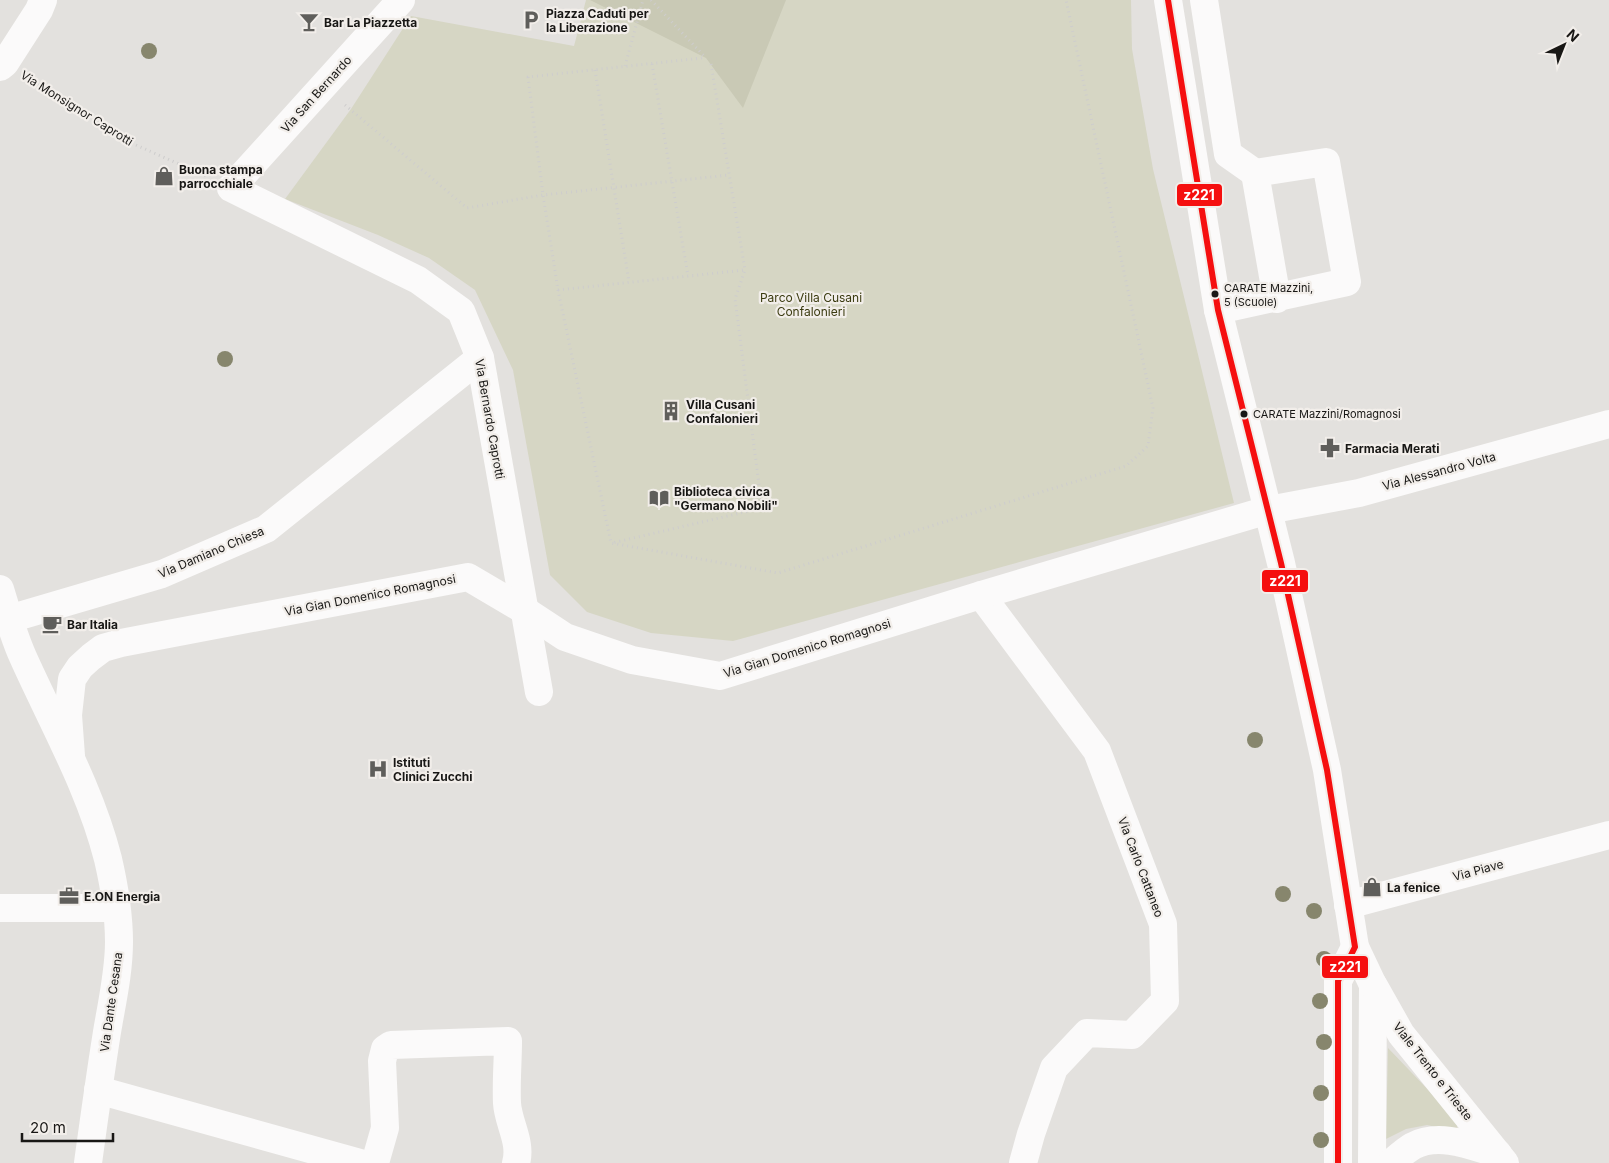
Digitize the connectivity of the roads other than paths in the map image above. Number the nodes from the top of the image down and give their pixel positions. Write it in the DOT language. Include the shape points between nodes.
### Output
graph roads {
  1 [pos="43,0"];
  2 [pos="401,0"];
  3 [pos="1168,0"];
  4 [pos="1204,0"];
  5 [pos="2,65"];
  6 [pos="1255,172"];
  7 [pos="231,188"];
  8 [pos="1277,298"];
  9 [pos="1218,310"];
  10 [pos="480,358"];
  11 [pos="1609,424"];
  12 [pos="1268,510"];
  13 [pos="0,589"];
  14 [pos="981,595"];
  15 [pos="524,610"];
  16 [pos="9,619"];
  17 [pos="22,656"];
  18 [pos="72,679"];
  19 [pos="539,692"];
  20 [pos="71,756"];
  21 [pos="1609,835"];
  22 [pos="1348,906"];
  23 [pos="0,908"];
  24 [pos="116,908"];
  25 [pos="1355,947"];
  26 [pos="1373,985"];
  27 [pos="98,1090"];
  28 [pos="1502,1159"];
  29 [pos="88,1163"];
  30 [pos="360,1163"];
  31 [pos="375,1163"];
  32 [pos="516,1163"];
  33 [pos="1022,1163"];
  34 [pos="1338,1163"];
  35 [pos="1372,1163"];
  36 [pos="1391,1163"];
  1 -- 5 [label="street"];
  2 -- 7 [label="street, Via San Bernardo"];
  3 -- 9 [label="street, Viale Trento e Trieste"];
  4 -- 6 [label="street" via="1228,154"];
  6 -- 8 [label="street"];
  6 -- 8 [label="street" via="1326,162 1347,282"];
  7 -- 10 [label="street, Via Bernardo Caprotti" via="418,280 461,311"];
  8 -- 9 [label="street"];
  9 -- 12 [label="street, Viale Trento e Trieste"];
  10 -- 15 [label="street, Via Bernardo Caprotti"];
  10 -- 16 [label="street, Via Damiano Chiesa" via="266,529 162,574"];
  11 -- 12 [label="street, Via Alessandro Volta" via="1359,493"];
  12 -- 14 [label="street, Via Gian Domenico Romagnosi"];
  12 -- 22 [label="street, Viale Trento e Trieste" via="1327,770"];
  13 -- 16 [label="street, Via Dante Cesana"];
  14 -- 15 [label="street, Via Gian Domenico Romagnosi" via="720,676 632,660 565,637"];
  14 -- 33 [label="street, Via Carlo Cattaneo" via="1097,750 1163,924 1165,1000 1132,1035 1087,1033 1054,1068"];
  15 -- 18 [label="street, Via Gian Domenico Romagnosi" via="468,577 121,643 103,648"];
  15 -- 19 [label="street, Via Bernardo Caprotti"];
  16 -- 17 [label="street, Via Dante Cesana"];
  17 -- 18 [label="street" via="61,678"];
  17 -- 20 [label="street, Via Dante Cesana"];
  18 -- 20 [label="street, Via Dante Cesana" via="68,715"];
  20 -- 24 [label="street, Via Dante Cesana" via="108,860"];
  21 -- 22 [label="street, Via Piave"];
  22 -- 25 [label="street, Viale Trento e Trieste"];
  23 -- 24 [label="street"];
  24 -- 27 [label="street, Via Dante Cesana" via="117,973"];
  25 -- 26 [label="street, Viale Trento e Trieste"];
  25 -- 34 [label="street" via="1338,981"];
  26 -- 28 [label="street, Viale Trento e Trieste" via="1401,1034"];
  26 -- 35 [label="street, Viale Trento e Trieste"];
  27 -- 29 [label="street, Via Dante Cesana"];
  27 -- 30 [label="street"];
  28 -- 36 [label="street, Viale Trento e Trieste" via="1463,1144 1435,1140 1414,1146"];
  31 -- 32 [label="street" via="385,1128 382,1061 385,1050 391,1045 508,1041 507,1104 517,1141 519,1155"];
}
